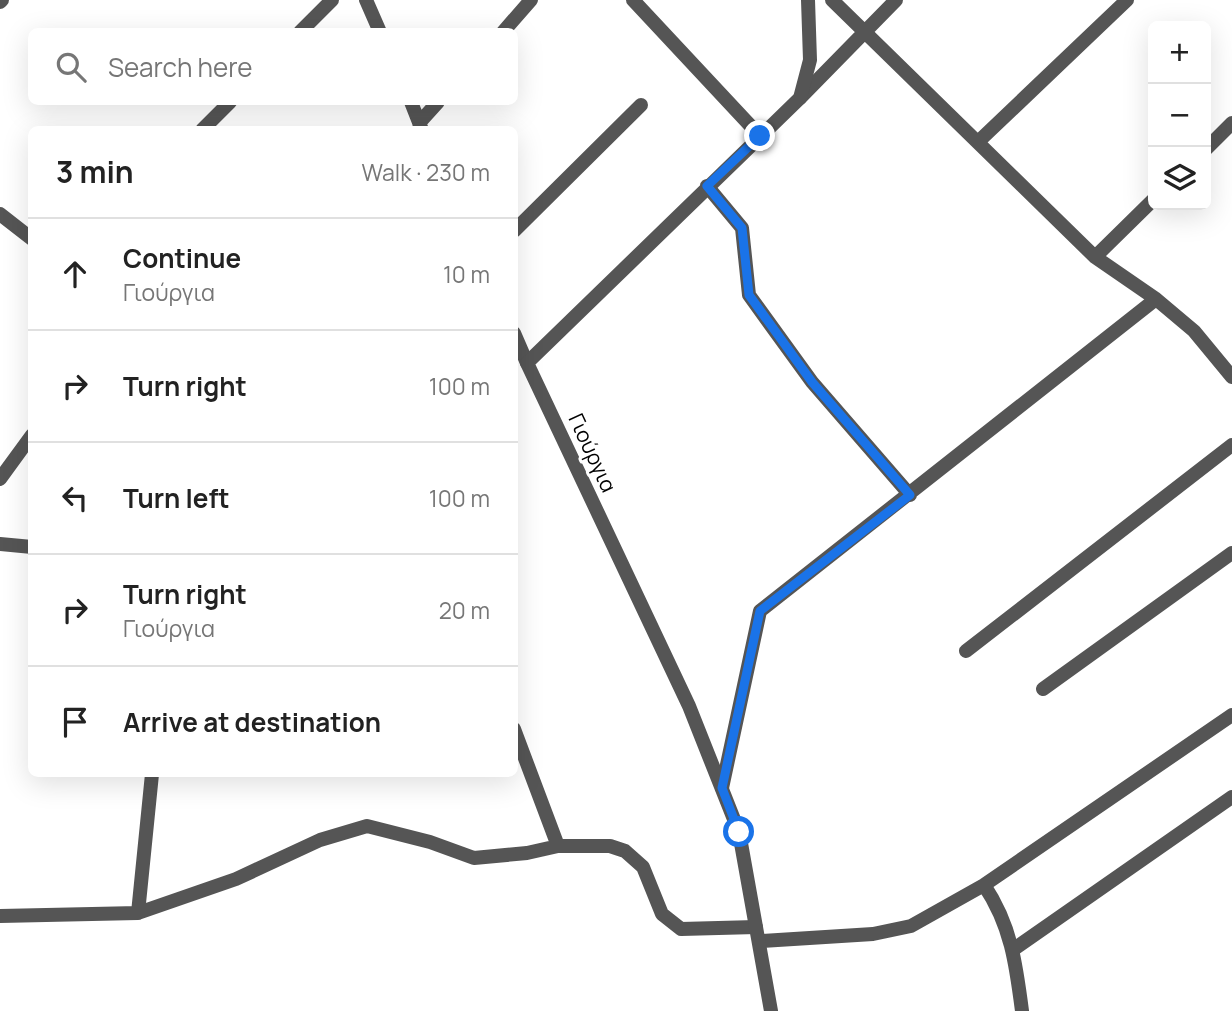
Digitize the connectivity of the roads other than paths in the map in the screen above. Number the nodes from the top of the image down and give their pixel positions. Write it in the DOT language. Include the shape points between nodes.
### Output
graph roads {
  1 [pos="332,0"];
  2 [pos="366,0"];
  3 [pos="531,0"];
  4 [pos="633,0"];
  5 [pos="808,0"];
  6 [pos="832,0"];
  7 [pos="896,0"];
  8 [pos="1127,0"];
  9 [pos="304,28"];
  10 [pos="378,28"];
  11 [pos="506,28"];
  12 [pos="864,30"];
  13 [pos="800,98"];
  14 [pos="227,105"];
  15 [pos="412,105"];
  16 [pos="436,105"];
  17 [pos="641,105"];
  18 [pos="1232,123"];
  19 [pos="206,126"];
  20 [pos="421,126"];
  21 [pos="760,136"];
  22 [pos="979,141"];
  23 [pos="1208,147"];
  24 [pos="707,186"];
  25 [pos="1148,205"];
  26 [pos="0,214"];
  27 [pos="518,227"];
  28 [pos="28,236"];
  29 [pos="1095,257"];
  30 [pos="1156,299"];
  31 [pos="518,342"];
  32 [pos="527,363"];
  33 [pos="1232,377"];
  34 [pos="28,440"];
  35 [pos="1232,445"];
  36 [pos="0,479"];
  37 [pos="910,495"];
  38 [pos="0,544"];
  39 [pos="28,547"];
  40 [pos="1232,553"];
  41 [pos="966,651"];
  42 [pos="1043,689"];
  43 [pos="1232,715"];
  44 [pos="518,740"];
  45 [pos="152,777"];
  46 [pos="722,788"];
  47 [pos="1232,797"];
  48 [pos="558,846"];
  49 [pos="984,885"];
  50 [pos="138,913"];
  51 [pos="0,916"];
  52 [pos="756,927"];
  53 [pos="761,941"];
  54 [pos="1014,949"];
  55 [pos="771,1011"];
  56 [pos="1022,1011"];
  1 -- 9 [label="street"];
  2 -- 10 [label="street"];
  3 -- 11 [label="street"];
  4 -- 21 [label="street"];
  5 -- 13 [label="street" via="810,60"];
  6 -- 12 [label="street"];
  7 -- 12 [label="street"];
  8 -- 22 [label="street"];
  12 -- 13 [label="street"];
  12 -- 22 [label="street"];
  13 -- 21 [label="street"];
  14 -- 19 [label="street"];
  15 -- 20 [label="street"];
  16 -- 20 [label="street"];
  17 -- 27 [label="street"];
  18 -- 23 [label="street"];
  21 -- 24 [label="street"];
  22 -- 29 [label="street"];
  24 -- 32 [label="street"];
  24 -- 37 [label="street" via="742,228 749,295 812,382"];
  25 -- 29 [label="street"];
  26 -- 28 [label="street"];
  29 -- 30 [label="street"];
  30 -- 33 [label="street" via="1194,331"];
  30 -- 37 [label="street"];
  31 -- 32 [label="street, Γιούργια"];
  32 -- 46 [label="street, Γιούργια" via="689,706"];
  34 -- 36 [label="street"];
  35 -- 41 [label="street"];
  37 -- 46 [label="street" via="760,611"];
  38 -- 39 [label="street"];
  40 -- 42 [label="street"];
  43 -- 49 [label="street"];
  44 -- 48 [label="street"];
  45 -- 50 [label="street"];
  46 -- 52 [label="street, Γιούργια" via="739,832"];
  47 -- 54 [label="street"];
  48 -- 50 [label="street" via="474,858 366,827 320,840 236,878"];
  48 -- 52 [label="street" via="610,846 625,851 643,867 662,914 681,929"];
  49 -- 53 [label="street" via="911,926 873,934"];
  49 -- 54 [label="street" via="1001,910"];
  50 -- 51 [label="street"];
  52 -- 53 [label="street, Γιούργια"];
  53 -- 55 [label="street, Γιούργια"];
  54 -- 56 [label="street"];
}
